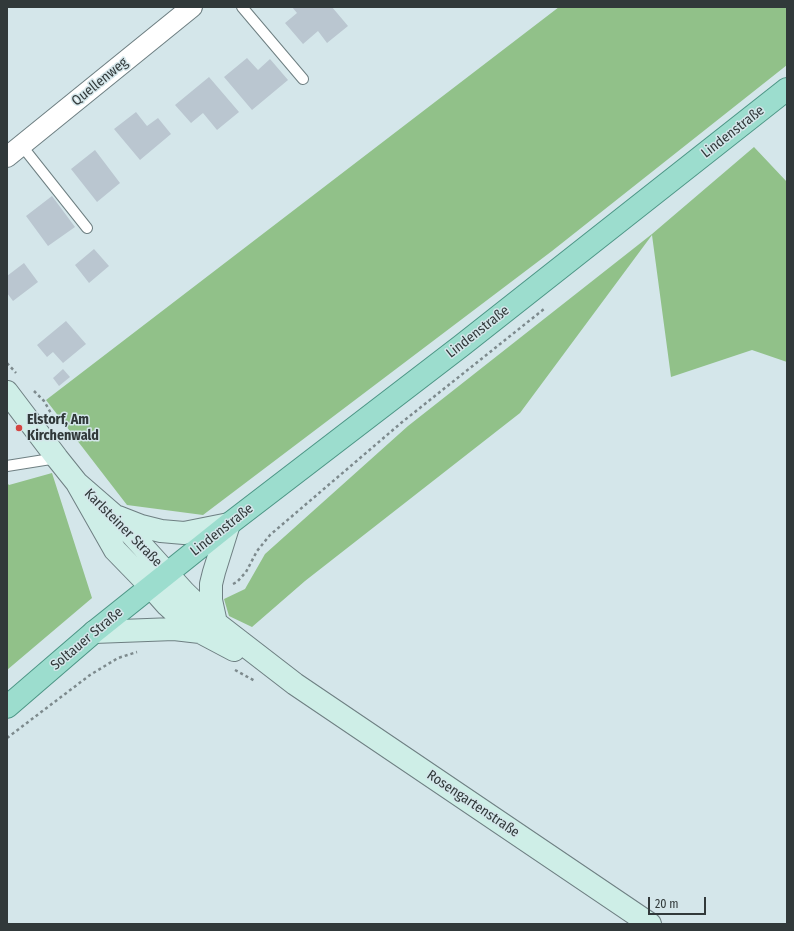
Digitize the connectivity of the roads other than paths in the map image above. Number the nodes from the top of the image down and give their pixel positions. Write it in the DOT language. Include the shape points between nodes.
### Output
graph roads {
  1 [pos="192,7"];
  2 [pos="242,7"];
  3 [pos="303,79"];
  4 [pos="787,89"];
  5 [pos="14,151"];
  6 [pos="87,228"];
  7 [pos="12,383"];
  8 [pos="57,458"];
  9 [pos="7,466"];
  10 [pos="77,483"];
  11 [pos="115,516"];
  12 [pos="230,524"];
  13 [pos="168,573"];
  14 [pos="151,587"];
  15 [pos="208,627"];
  16 [pos="94,632"];
  17 [pos="7,707"];
  18 [pos="650,924"];
  1 -- 5 [label="street, Quellenweg"];
  2 -- 3 [label="lane"];
  4 -- 12 [label="main road, Lindenstraße"];
  5 -- 6 [label="lane"];
  7 -- 8 [label="main road, Karlsteiner Straße"];
  8 -- 9 [label="lane"];
  8 -- 10 [label="main road, Karlsteiner Straße"];
  10 -- 11 [label="main road, Karlsteiner Straße"];
  10 -- 14 [label="main road, Karlsteiner Straße" via="115,550"];
  11 -- 12 [label="main road" via="161,531 184,533"];
  11 -- 13 [label="main road, Karlsteiner Straße"];
  12 -- 13 [label="main road, Lindenstraße"];
  12 -- 15 [label="main road" via="211,584 212,600"];
  13 -- 14 [label="main road, Soltauer Straße"];
  13 -- 15 [label="main road, Rosengartenstraße"];
  14 -- 15 [label="main road, Rosengartenstraße" via="179,616"];
  14 -- 16 [label="main road, Soltauer Straße"];
  15 -- 16 [label="main road"];
  15 -- 18 [label="main road, Rosengartenstraße"];
  16 -- 17 [label="main road, Soltauer Straße"];
}
